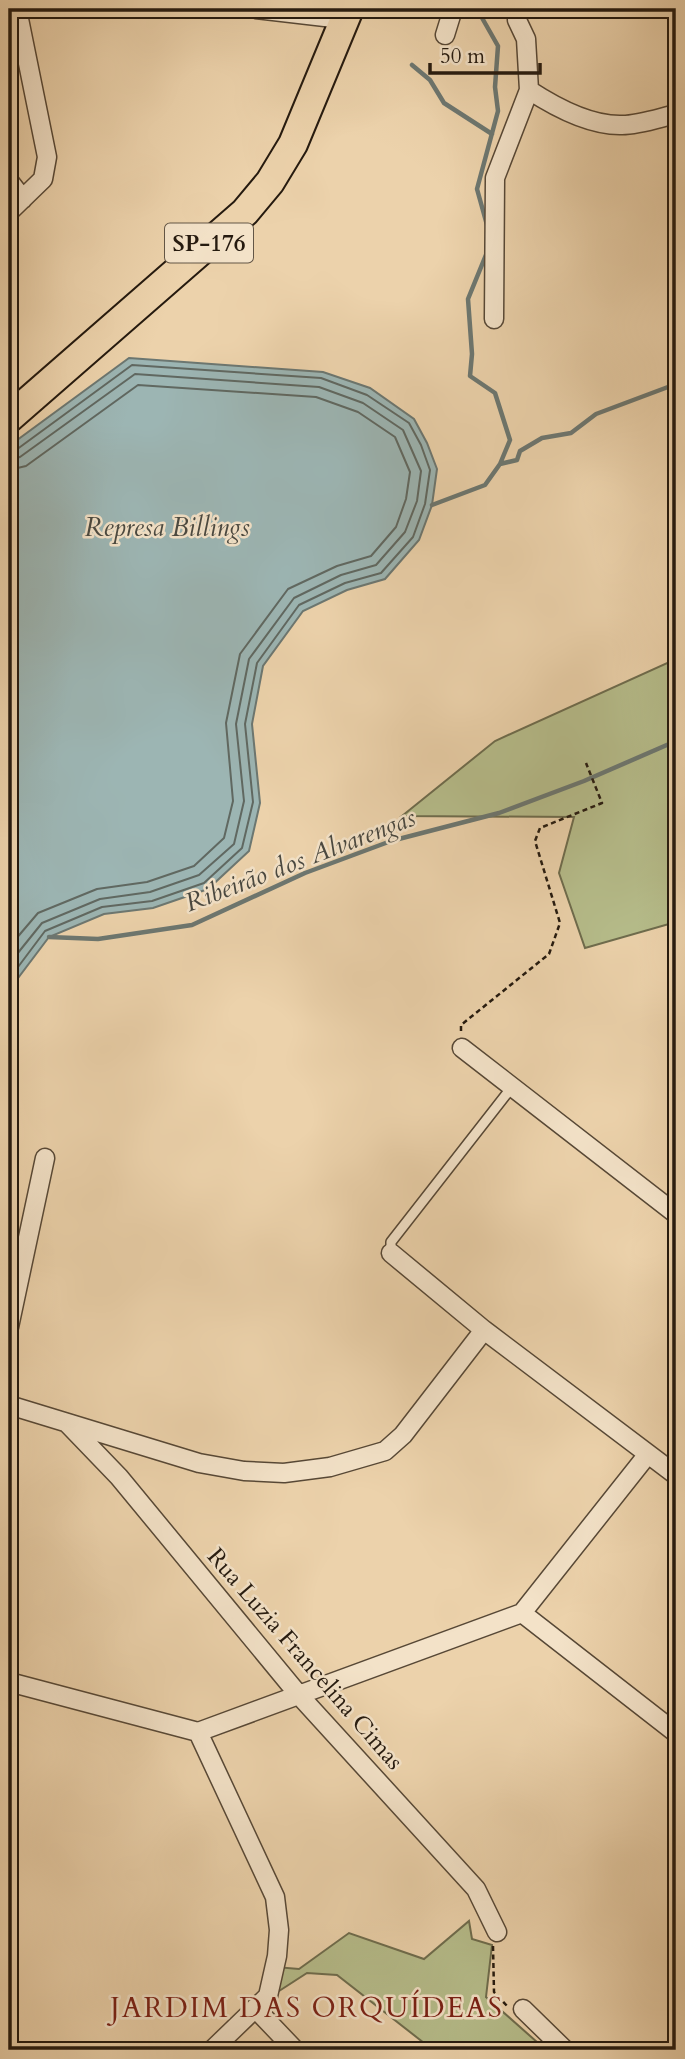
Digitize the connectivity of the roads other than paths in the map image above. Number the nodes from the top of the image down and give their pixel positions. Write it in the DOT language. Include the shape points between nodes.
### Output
graph roads {
  1 [pos="17,9"];
  2 [pos="256,9"];
  3 [pos="453,9"];
  4 [pos="516,9"];
  5 [pos="345,14"];
  6 [pos="445,35"];
  7 [pos="529,90"];
  8 [pos="676,114"];
  9 [pos="9,181"];
  10 [pos="23,199"];
  11 [pos="9,212"];
  12 [pos="494,319"];
  13 [pos="13,405"];
  14 [pos="462,1048"];
  15 [pos="512,1087"];
  16 [pos="45,1158"];
  17 [pos="676,1214"];
  18 [pos="391,1253"];
  19 [pos="9,1327"];
  20 [pos="484,1330"];
  21 [pos="9,1405"];
  22 [pos="68,1424"];
  23 [pos="134,1444"];
  24 [pos="648,1454"];
  25 [pos="676,1475"];
  26 [pos="119,1477"];
  27 [pos="522,1613"];
  28 [pos="9,1682"];
  29 [pos="298,1694"];
  30 [pos="198,1732"];
  31 [pos="676,1733"];
  32 [pos="496,1930"];
  33 [pos="255,2008"];
  34 [pos="520,2012"];
  35 [pos="212,2050"];
  36 [pos="295,2050"];
  37 [pos="565,2050"];
  1 -- 10 [label="street" via="47,158 43,178"];
  2 -- 5 [label="street"];
  3 -- 6 [label="street"];
  4 -- 7 [label="street" via="526,39"];
  5 -- 13 [label="main road, SP-176" via="293,144 245,212"];
  7 -- 8 [label="street" via="601,123 623,125"];
  7 -- 12 [label="street" via="495,178"];
  9 -- 10 [label="street"];
  10 -- 11 [label="street"];
  14 -- 15 [label="street"];
  15 -- 17 [label="street"];
  15 -- 18 [label="lane" via="391,1242"];
  16 -- 19 [label="street"];
  18 -- 20 [label="street"];
  20 -- 23 [label="street" via="403,1435 385,1451 365,1459 284,1473 244,1471"];
  20 -- 24 [label="street"];
  21 -- 22 [label="street"];
  22 -- 23 [label="street"];
  22 -- 26 [label="street, Rua Luzia Francelina Cimas"];
  23 -- 26 [label="street" via="122,1455"];
  24 -- 25 [label="street"];
  24 -- 27 [label="street"];
  26 -- 29 [label="street, Rua Luzia Francelina Cimas"];
  27 -- 29 [label="street"];
  27 -- 31 [label="street"];
  28 -- 30 [label="street"];
  29 -- 30 [label="street"];
  29 -- 32 [label="street, Rua Luzia Francelina Cimas" via="476,1889"];
  30 -- 33 [label="street" via="275,1897 277,1956 268,1996"];
  33 -- 35 [label="street"];
  33 -- 36 [label="street"];
  34 -- 37 [label="street"];
}
